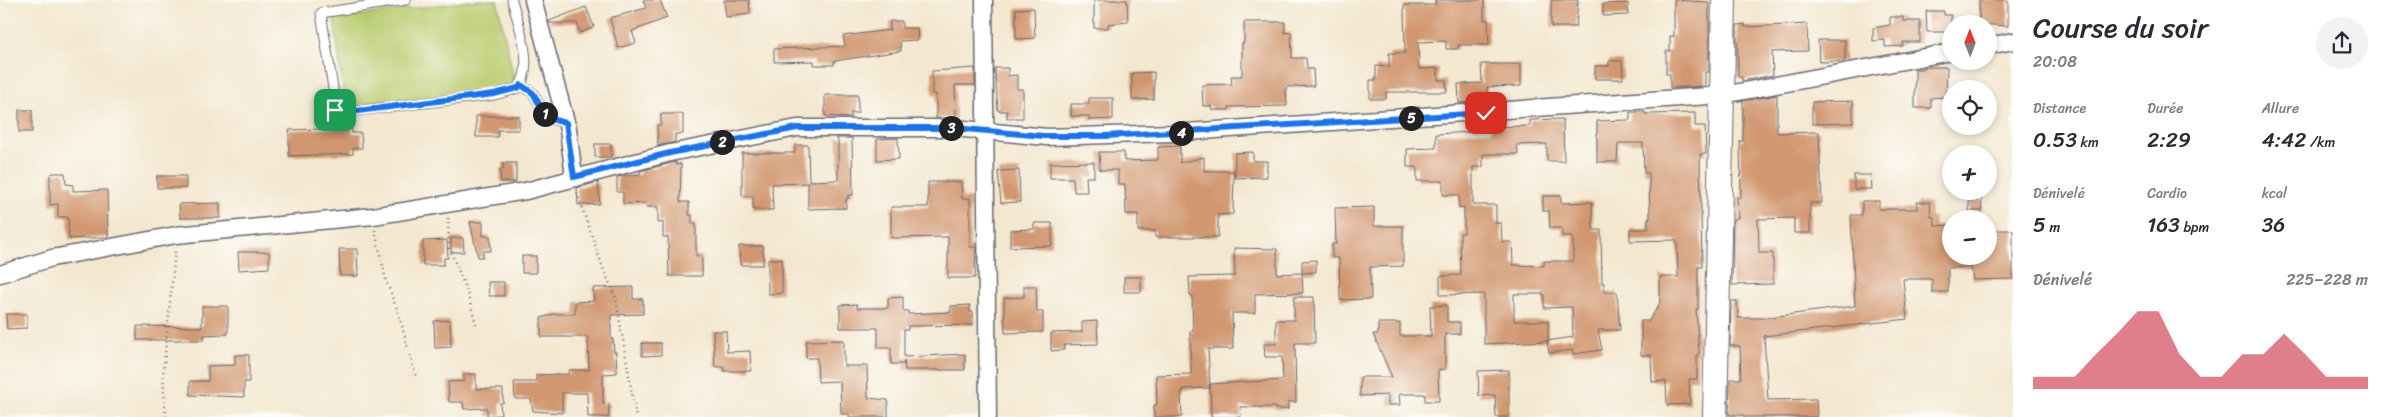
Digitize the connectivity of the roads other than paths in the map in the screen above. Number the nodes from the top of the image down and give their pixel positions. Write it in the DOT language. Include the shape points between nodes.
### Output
graph roads {
  1 [pos="406,0"];
  2 [pos="512,0"];
  3 [pos="533,0"];
  4 [pos="984,0"];
  5 [pos="1724,0"];
  6 [pos="2013,41"];
  7 [pos="1998,44"];
  8 [pos="1942,54"];
  9 [pos="521,85"];
  10 [pos="1723,95"];
  11 [pos="566,123"];
  12 [pos="986,131"];
  13 [pos="573,178"];
  14 [pos="0,274"];
  15 [pos="988,417"];
  16 [pos="1715,417"];
  1 -- 9 [label="lane" via="321,13 337,113 494,94"];
  2 -- 9 [label="lane" via="524,55 525,72"];
  3 -- 11 [label="street"];
  4 -- 12 [label="street"];
  5 -- 10 [label="main road"];
  6 -- 7 [label="street"];
  8 -- 10 [label="street"];
  9 -- 11 [label="lane" via="533,93 547,118"];
  10 -- 12 [label="street" via="1172,134 1047,137"];
  10 -- 16 [label="main road"];
  11 -- 13 [label="street"];
  12 -- 13 [label="street" via="896,127 797,128 670,153"];
  12 -- 15 [label="street"];
  13 -- 14 [label="street" via="526,191 373,216 176,235 52,258"];
}
